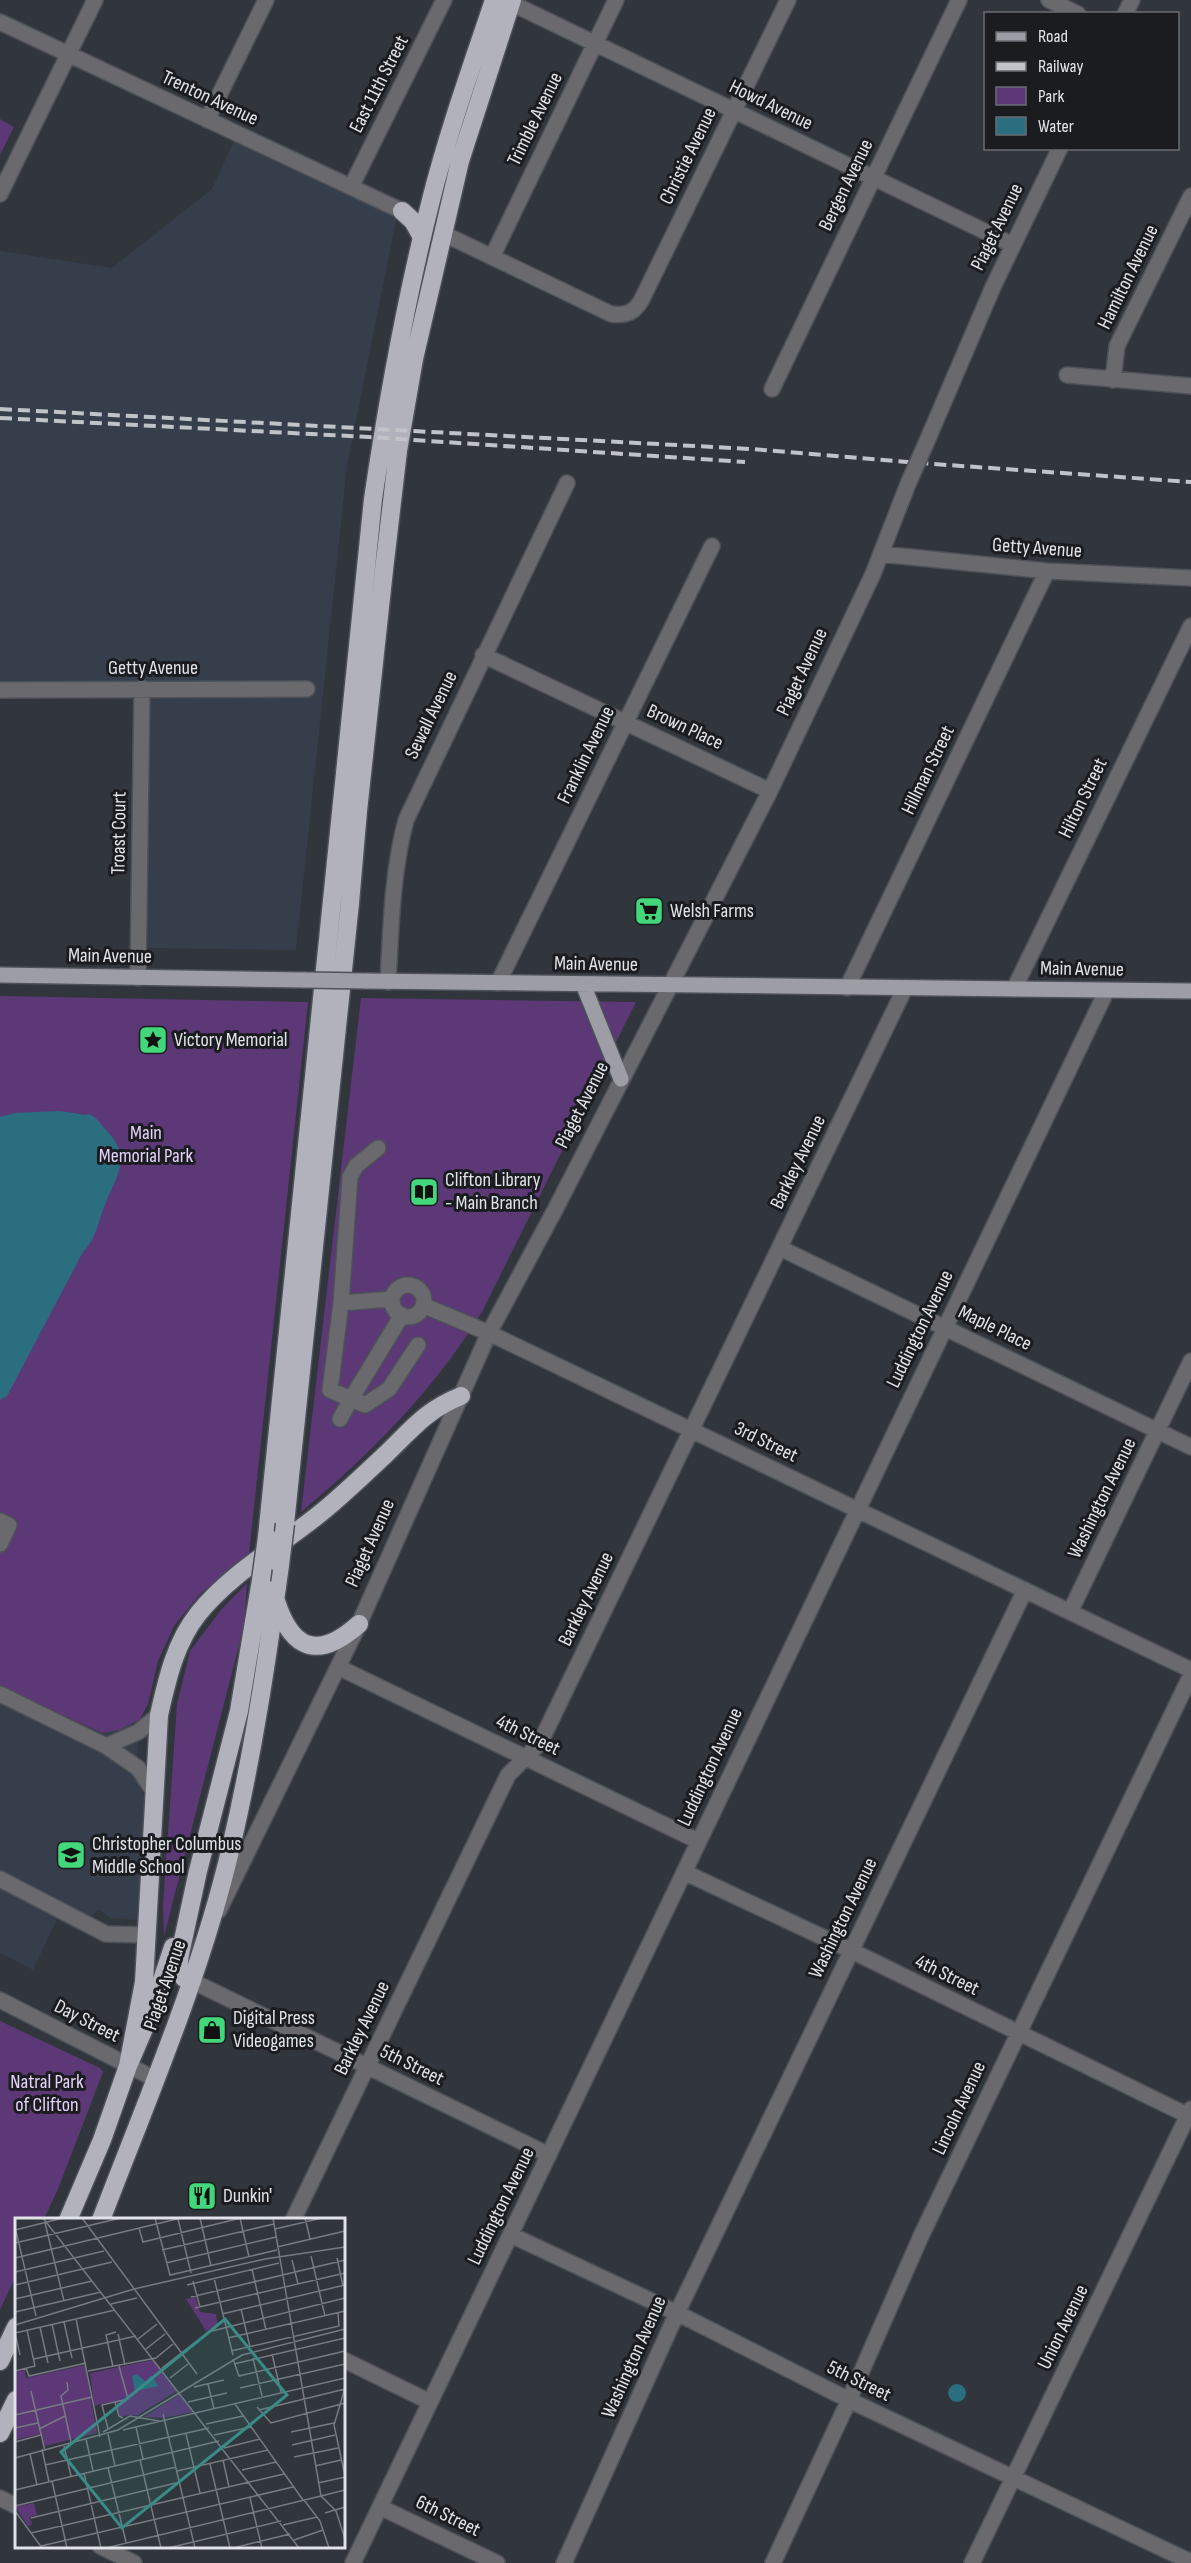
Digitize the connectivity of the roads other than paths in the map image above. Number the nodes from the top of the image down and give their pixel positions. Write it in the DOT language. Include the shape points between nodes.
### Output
graph roads {
  1 [pos="95,0"];
  2 [pos="266,0"];
  3 [pos="444,0"];
  4 [pos="616,0"];
  5 [pos="788,0"];
  6 [pos="959,0"];
  7 [pos="1049,0"];
  8 [pos="506,1"];
  9 [pos="1074,12"];
  10 [pos="0,22"];
  11 [pos="595,43"];
  12 [pos="68,55"];
  13 [pos="734,110"];
  14 [pos="207,120"];
  15 [pos="1059,150"];
  16 [pos="873,177"];
  17 [pos="351,187"];
  18 [pos="0,194"];
  19 [pos="1191,196"];
  20 [pos="402,211"];
  21 [pos="442,233"];
  22 [pos="422,237"];
  23 [pos="1013,245"];
  24 [pos="492,257"];
  25 [pos="1067,375"];
  26 [pos="1113,380"];
  27 [pos="1191,386"];
  28 [pos="772,388"];
  29 [pos="567,483"];
  30 [pos="712,546"];
  31 [pos="881,554"];
  32 [pos="1047,571"];
  33 [pos="1191,578"];
  34 [pos="1191,626"];
  35 [pos="483,655"];
  36 [pos="142,688"];
  37 [pos="307,689"];
  38 [pos="0,690"];
  39 [pos="626,722"];
  40 [pos="770,791"];
  41 [pos="0,975"];
  42 [pos="138,978"];
  43 [pos="388,981"];
  44 [pos="498,983"];
  45 [pos="583,984"];
  46 [pos="669,986"];
  47 [pos="847,988"];
  48 [pos="905,988"];
  49 [pos="1014,989"];
  50 [pos="1107,990"];
  51 [pos="1191,991"];
  52 [pos="621,1079"];
  53 [pos="378,1148"];
  54 [pos="780,1248"];
  55 [pos="392,1299"];
  56 [pos="341,1303"];
  57 [pos="425,1306"];
  58 [pos="402,1315"];
  59 [pos="944,1326"];
  60 [pos="489,1333"];
  61 [pos="418,1345"];
  62 [pos="1191,1361"];
  63 [pos="461,1396"];
  64 [pos="351,1399"];
  65 [pos="340,1419"];
  66 [pos="692,1429"];
  67 [pos="1157,1431"];
  68 [pos="1191,1447"];
  69 [pos="856,1509"];
  70 [pos="0,1521"];
  71 [pos="0,1544"];
  72 [pos="1025,1590"];
  73 [pos="276,1600"];
  74 [pos="1070,1612"];
  75 [pos="359,1624"];
  76 [pos="338,1667"];
  77 [pos="1191,1672"];
  78 [pos="0,1694"];
  79 [pos="159,1715"];
  80 [pos="106,1746"];
  81 [pos="526,1757"];
  82 [pos="154,1791"];
  83 [pos="698,1841"];
  84 [pos="198,1871"];
  85 [pos="684,1872"];
  86 [pos="0,1879"];
  87 [pos="206,1934"];
  88 [pos="147,1935"];
  89 [pos="850,1950"];
  90 [pos="192,1981"];
  91 [pos="0,2000"];
  92 [pos="1017,2033"];
  93 [pos="128,2066"];
  94 [pos="367,2067"];
  95 [pos="155,2079"];
  96 [pos="1190,2113"];
  97 [pos="549,2155"];
  98 [pos="69,2218"];
  99 [pos="102,2218"];
  100 [pos="294,2218"];
  101 [pos="511,2235"];
  102 [pos="677,2313"];
  103 [pos="15,2329"];
  104 [pos="345,2360"];
  105 [pos="0,2361"];
  106 [pos="849,2400"];
  107 [pos="15,2402"];
  108 [pos="430,2402"];
  109 [pos="0,2433"];
  110 [pos="1014,2476"];
  111 [pos="0,2498"];
  112 [pos="15,2506"];
  113 [pos="380,2507"];
  114 [pos="103,2548"];
  115 [pos="1187,2557"];
  116 [pos="130,2558"];
  117 [pos="353,2563"];
  118 [pos="497,2563"];
  119 [pos="564,2563"];
  120 [pos="773,2563"];
  121 [pos="972,2563"];
  1 -- 12 [label="street"];
  2 -- 14 [label="street"];
  3 -- 17 [label="street, East 11th Street"];
  4 -- 11 [label="street, Trimble Avenue"];
  5 -- 13 [label="street, Christie Avenue"];
  6 -- 16 [label="street, Bergen Avenue"];
  7 -- 9 [label="street"];
  8 -- 11 [label="street, Howd Avenue"];
  8 -- 21 [label="highway"];
  8 -- 22 [label="highway" via="467,78"];
  10 -- 12 [label="street, Trenton Avenue"];
  11 -- 13 [label="street, Howd Avenue"];
  11 -- 24 [label="street, Trimble Avenue"];
  12 -- 14 [label="street, Trenton Avenue"];
  12 -- 18 [label="street"];
  13 -- 16 [label="street, Howd Avenue"];
  13 -- 24 [label="street, Christie Avenue" via="633,312 611,314"];
  14 -- 17 [label="street, Trenton Avenue"];
  15 -- 23 [label="street, Piaget Avenue"];
  16 -- 23 [label="street, Howd Avenue"];
  16 -- 28 [label="street, Bergen Avenue"];
  17 -- 20 [label="street, Trenton Avenue"];
  19 -- 26 [label="street, Hamilton Avenue" via="1117,346"];
  20 -- 22 [label="highway"];
  21 -- 24 [label="street"];
  21 -- 73 [label="highway, bridge" via="414,359 397,462"];
  22 -- 84 [label="highway, bridge" via="389,390 373,499 267,1537 239,1712"];
  23 -- 31 [label="street, Piaget Avenue, bridge"];
  25 -- 26 [label="street"];
  26 -- 27 [label="street"];
  29 -- 35 [label="street, Sewall Avenue"];
  30 -- 39 [label="street, Franklin Avenue"];
  31 -- 32 [label="street, Getty Avenue"];
  31 -- 40 [label="street, Piaget Avenue"];
  32 -- 33 [label="street, Getty Avenue"];
  32 -- 47 [label="street, Hillman Street"];
  34 -- 49 [label="street, Hilton Street"];
  35 -- 39 [label="street, Brown Place"];
  35 -- 43 [label="street, Sewall Avenue" via="406,820 394,881"];
  36 -- 37 [label="street, Getty Avenue"];
  36 -- 38 [label="street, Getty Avenue"];
  36 -- 42 [label="street, Troast Court"];
  39 -- 40 [label="street, Brown Place"];
  39 -- 44 [label="street, Franklin Avenue"];
  40 -- 46 [label="street, Piaget Avenue"];
  41 -- 42 [label="main road, Main Avenue"];
  42 -- 43 [label="main road, Main Avenue, bridge"];
  43 -- 44 [label="main road, Main Avenue"];
  44 -- 45 [label="main road, Main Avenue"];
  45 -- 46 [label="main road, Main Avenue"];
  45 -- 52 [label="main road"];
  46 -- 47 [label="main road, Main Avenue"];
  46 -- 52 [label="street, Piaget Avenue"];
  47 -- 48 [label="main road, Main Avenue"];
  48 -- 49 [label="main road, Main Avenue"];
  48 -- 54 [label="street, Barkley Avenue"];
  49 -- 50 [label="main road, Main Avenue"];
  50 -- 51 [label="main road, Main Avenue"];
  50 -- 59 [label="street, Luddington Avenue"];
  52 -- 60 [label="street, Piaget Avenue"];
  53 -- 56 [label="street" via="356,1166 350,1177"];
  54 -- 59 [label="street, Maple Place"];
  54 -- 66 [label="street, Barkley Avenue"];
  55 -- 56 [label="street"];
  55 -- 57 [label="street" via="398,1286 408,1284 418,1288"];
  55 -- 58 [label="street" via="391,1304"];
  56 -- 64 [label="street" via="330,1390"];
  57 -- 58 [label="street" via="416,1315"];
  57 -- 60 [label="street, 3rd Street"];
  58 -- 64 [label="street"];
  59 -- 67 [label="street, Maple Place"];
  59 -- 69 [label="street, Luddington Avenue"];
  60 -- 63 [label="street, Piaget Avenue"];
  60 -- 66 [label="street, 3rd Street"];
  61 -- 64 [label="street" via="389,1389 364,1405"];
  62 -- 67 [label="street, Washington Avenue"];
  63 -- 75 [label="street, Piaget Avenue"];
  63 -- 79 [label="highway" via="439,1405 412,1426 328,1508 215,1594 178,1649"];
  64 -- 65 [label="street"];
  66 -- 69 [label="street, 3rd Street"];
  66 -- 81 [label="street, Barkley Avenue" via="540,1743"];
  67 -- 68 [label="street, Maple Place"];
  67 -- 74 [label="street, Washington Avenue"];
  69 -- 72 [label="street, 3rd Street"];
  69 -- 83 [label="street, Luddington Avenue"];
  70 -- 71 [label="street" via="9,1525"];
  72 -- 74 [label="street"];
  72 -- 89 [label="street, Washington Avenue"];
  73 -- 75 [label="highway" via="293,1635 309,1646 326,1646 342,1639"];
  73 -- 87 [label="highway" via="249,1764 231,1849"];
  74 -- 77 [label="street"];
  75 -- 76 [label="street, Piaget Avenue"];
  76 -- 81 [label="street, 4th Street"];
  76 -- 87 [label="street, Piaget Avenue"];
  77 -- 92 [label="street, Lincoln Avenue"];
  78 -- 80 [label="street"];
  79 -- 80 [label="street" via="138,1732"];
  79 -- 82 [label="highway"];
  80 -- 82 [label="street" via="138,1768"];
  81 -- 83 [label="street, 4th Street"];
  81 -- 94 [label="street, Barkley Avenue" via="508,1775"];
  82 -- 88 [label="highway"];
  83 -- 85 [label="street, Luddington Avenue"];
  84 -- 90 [label="highway" via="178,1969"];
  84 -- 93 [label="highway, Piaget Avenue" via="152,2010"];
  85 -- 89 [label="street, 4th Street"];
  85 -- 97 [label="street, Luddington Avenue"];
  86 -- 88 [label="street" via="106,1934"];
  87 -- 90 [label="highway, Piaget Avenue"];
  88 -- 93 [label="highway" via="144,1982"];
  89 -- 92 [label="street, 4th Street"];
  89 -- 102 [label="street, Washington Avenue"];
  90 -- 94 [label="street, 5th Street"];
  90 -- 95 [label="highway, Piaget Avenue"];
  91 -- 93 [label="street, Day Street"];
  92 -- 96 [label="street, 4th Street"];
  92 -- 106 [label="street, Lincoln Avenue"];
  93 -- 95 [label="street, Day Street"];
  93 -- 98 [label="highway, Piaget Avenue"];
  94 -- 97 [label="street, 5th Street"];
  94 -- 100 [label="street, Barkley Avenue"];
  95 -- 99 [label="highway, Piaget Avenue"];
  96 -- 110 [label="street, Union Avenue"];
  97 -- 101 [label="street, Luddington Avenue"];
  101 -- 102 [label="street, 5th Street"];
  101 -- 108 [label="street, Luddington Avenue"];
  102 -- 106 [label="street, 5th Street"];
  102 -- 119 [label="street, Washington Avenue"];
  103 -- 105 [label="highway"];
  104 -- 108 [label="street"];
  106 -- 110 [label="street, 5th Street"];
  106 -- 120 [label="street, Lincoln Avenue"];
  107 -- 109 [label="highway"];
  108 -- 113 [label="street, Luddington Avenue"];
  110 -- 115 [label="street, 5th Street"];
  110 -- 121 [label="street, Union Avenue"];
  111 -- 112 [label="street"];
  113 -- 117 [label="street, Luddington Avenue"];
  113 -- 118 [label="street, 6th Street"];
  114 -- 116 [label="street"];
}
